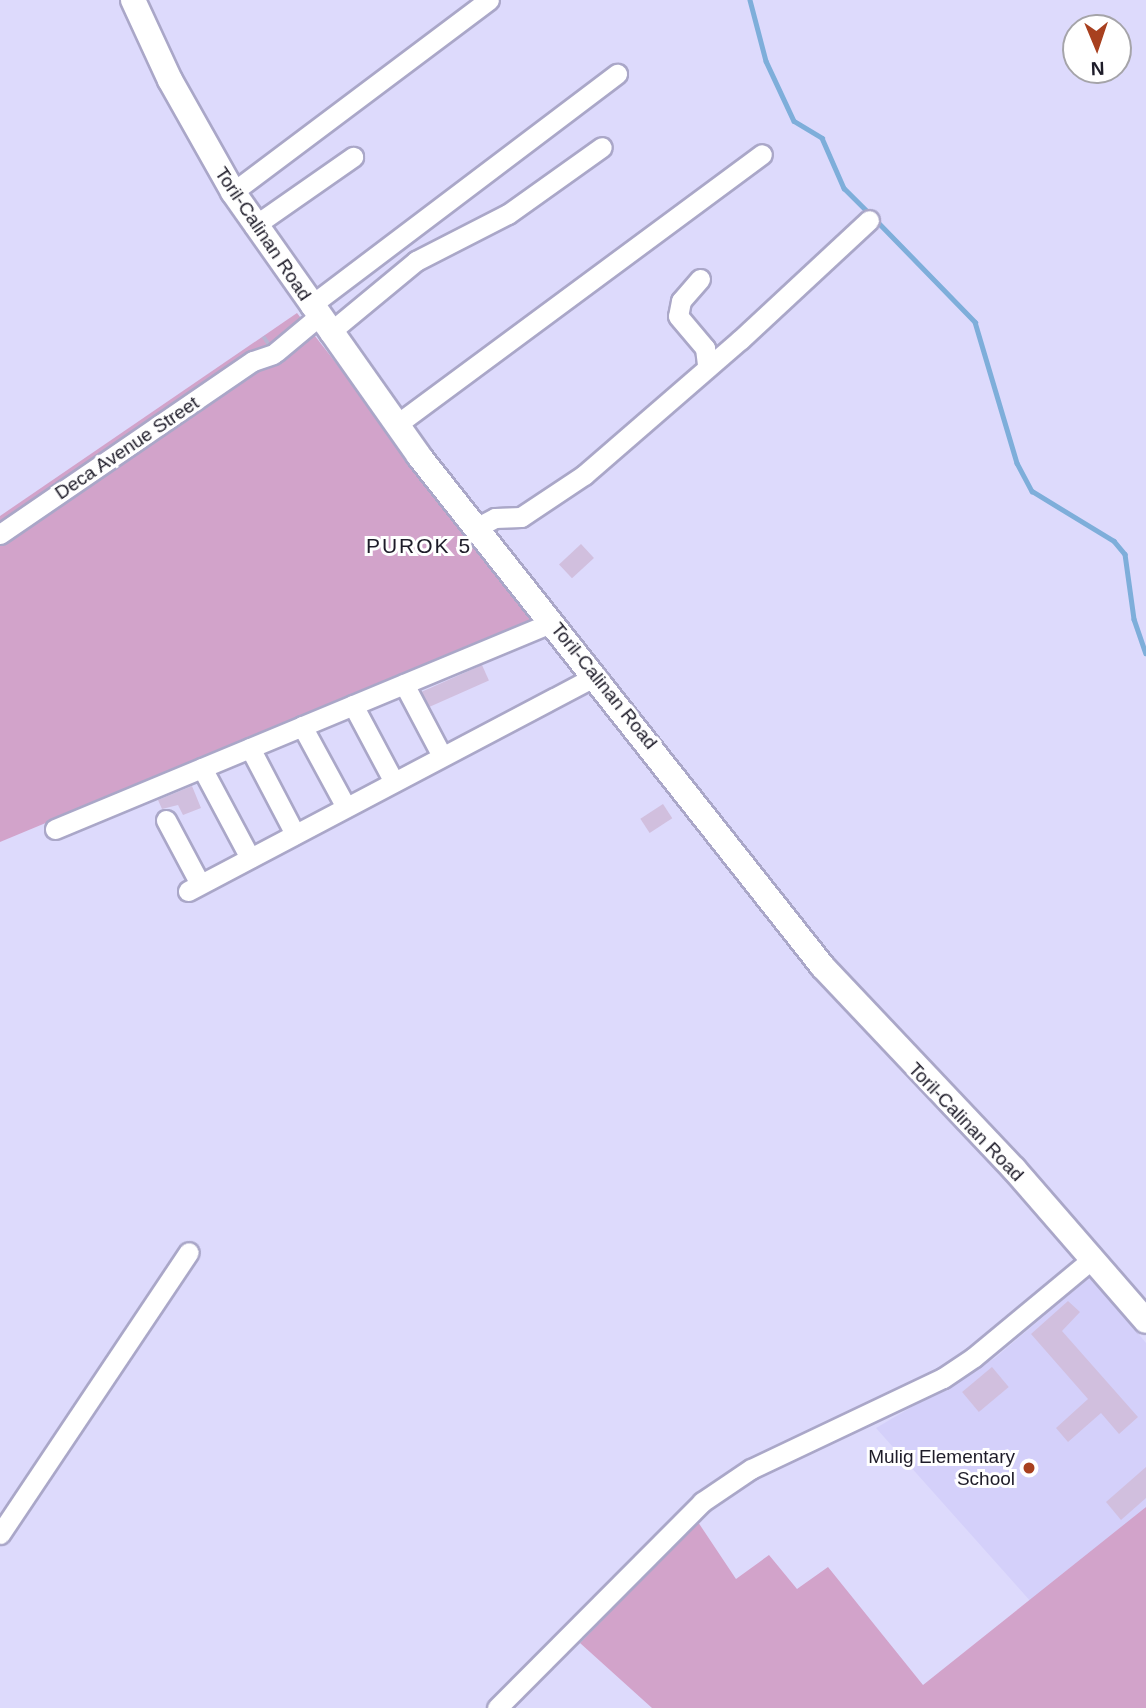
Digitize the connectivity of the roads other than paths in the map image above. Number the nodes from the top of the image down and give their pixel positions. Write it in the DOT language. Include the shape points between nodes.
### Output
graph roads {
  1 [pos="133,0"];
  2 [pos="489,0"];
  3 [pos="617,74"];
  4 [pos="602,147"];
  5 [pos="762,153"];
  6 [pos="353,157"];
  7 [pos="233,192"];
  8 [pos="869,220"];
  9 [pos="254,226"];
  10 [pos="700,279"];
  11 [pos="319,319"];
  12 [pos="707,365"];
  13 [pos="396,425"];
  14 [pos="476,528"];
  15 [pos="0,534"];
  16 [pos="553,622"];
  17 [pos="595,676"];
  18 [pos="404,684"];
  19 [pos="353,705"];
  20 [pos="302,726"];
  21 [pos="250,748"];
  22 [pos="442,756"];
  23 [pos="202,768"];
  24 [pos="394,782"];
  25 [pos="346,807"];
  26 [pos="166,820"];
  27 [pos="55,829"];
  28 [pos="295,834"];
  29 [pos="250,858"];
  30 [pos="189,1252"];
  31 [pos="1091,1259"];
  32 [pos="1146,1321"];
  33 [pos="0,1534"];
  34 [pos="497,1708"];
  1 -- 7 [label="main road, Toril-Calinan Road"];
  2 -- 7 [label="street"];
  3 -- 11 [label="street"];
  4 -- 11 [label="street" via="508,214 416,261"];
  5 -- 13 [label="street"];
  6 -- 9 [label="street"];
  7 -- 9 [label="main road, Toril-Calinan Road"];
  8 -- 12 [label="street"];
  9 -- 11 [label="main road, Toril-Calinan Road"];
  10 -- 12 [label="street" via="681,301 678,316 705,348"];
  11 -- 13 [label="main road, Toril-Calinan Road"];
  11 -- 15 [label="street, Deca Avenue Street" via="291,335 282,335 271,349"];
  12 -- 14 [label="street" via="562,491 521,517 495,518"];
  13 -- 14 [label="main road, Toril-Calinan Road"];
  14 -- 16 [label="main road, Toril-Calinan Road"];
  16 -- 17 [label="main road, Toril-Calinan Road"];
  16 -- 18 [label="street"];
  17 -- 22 [label="street"];
  17 -- 31 [label="main road, Toril-Calinan Road" via="823,967 1014,1169"];
  18 -- 19 [label="street"];
  18 -- 22 [label="street"];
  19 -- 20 [label="street"];
  19 -- 24 [label="street"];
  20 -- 21 [label="street"];
  20 -- 25 [label="street"];
  21 -- 23 [label="street"];
  21 -- 28 [label="street"];
  22 -- 24 [label="street"];
  23 -- 27 [label="street"];
  23 -- 29 [label="street"];
  24 -- 25 [label="street"];
  25 -- 28 [label="street"];
  26 -- 29 [label="street" via="194,887"];
  28 -- 29 [label="street"];
  30 -- 33 [label="street"];
  31 -- 32 [label="main road, Toril-Calinan Road"];
  31 -- 34 [label="street" via="943,1378 751,1469 702,1502"];
}
